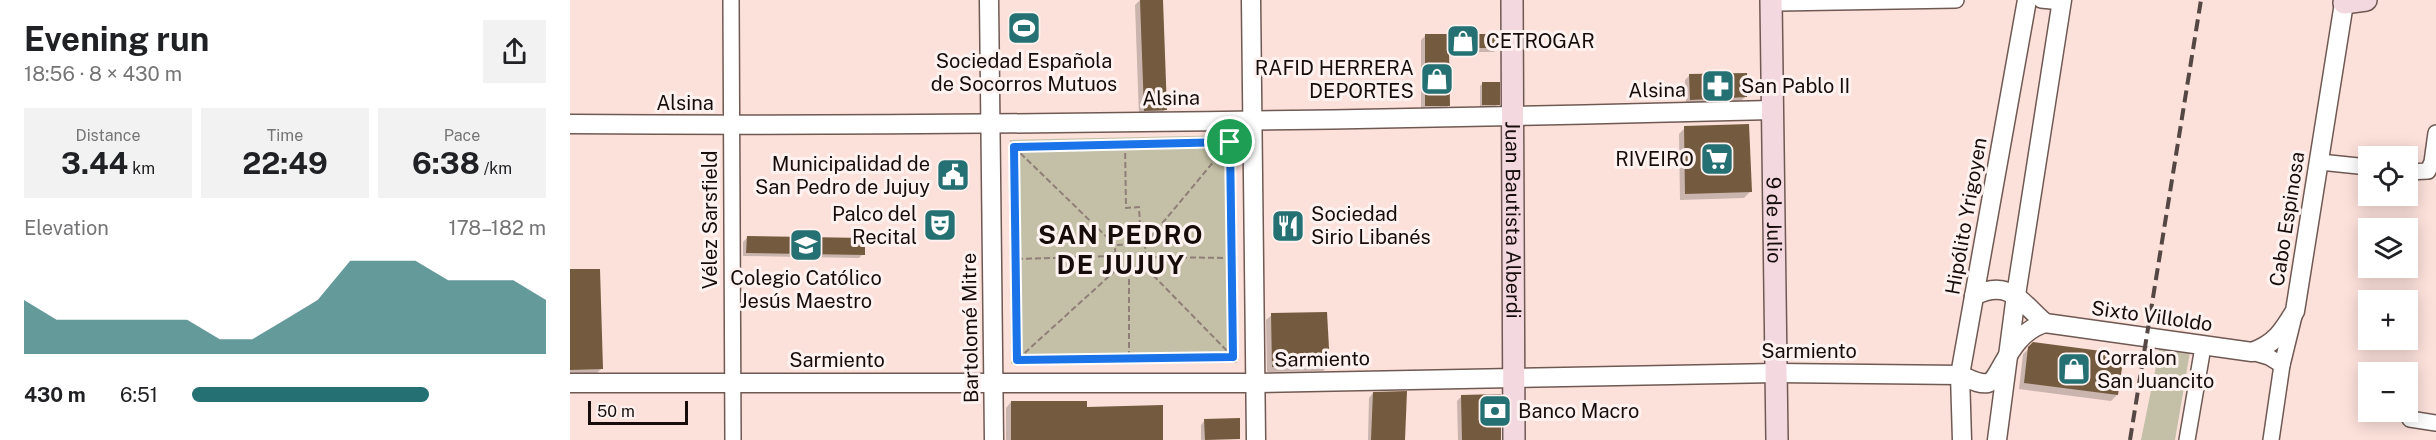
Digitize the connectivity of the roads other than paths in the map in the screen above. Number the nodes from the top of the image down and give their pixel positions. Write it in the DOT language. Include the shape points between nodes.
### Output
graph roads {
  1 [pos="731,0"];
  2 [pos="989,0"];
  3 [pos="1251,0"];
  4 [pos="1512,0"];
  5 [pos="1956,0"];
  6 [pos="2027,0"];
  7 [pos="2041,0"];
  8 [pos="2366,0"];
  9 [pos="2062,1"];
  10 [pos="1771,2"];
  11 [pos="2345,2"];
  12 [pos="1772,110"];
  13 [pos="1513,116"];
  14 [pos="1252,119"];
  15 [pos="990,123"];
  16 [pos="570,124"];
  17 [pos="731,125"];
  18 [pos="2436,134"];
  19 [pos="2320,162"];
  20 [pos="2358,166"];
  21 [pos="2418,172"];
  22 [pos="2016,295"];
  23 [pos="1974,296"];
  24 [pos="2295,311"];
  25 [pos="2045,323"];
  26 [pos="2203,347"];
  27 [pos="2008,352"];
  28 [pos="2252,352"];
  29 [pos="2282,365"];
  30 [pos="1776,373"];
  31 [pos="1960,375"];
  32 [pos="1514,378"];
  33 [pos="732,382"];
  34 [pos="570,383"];
  35 [pos="1255,383"];
  36 [pos="993,384"];
  37 [pos="2418,420"];
  38 [pos="2436,423"];
  39 [pos="733,440"];
  40 [pos="994,440"];
  41 [pos="1256,440"];
  42 [pos="1514,440"];
  43 [pos="1777,440"];
  44 [pos="1962,440"];
  45 [pos="1996,440"];
  46 [pos="2187,440"];
  47 [pos="2271,440"];
  1 -- 17 [label="street, Vélez Sarsfield"];
  2 -- 15 [label="street, Bartolomé Mitre"];
  3 -- 14 [label="street"];
  4 -- 13 [label="main road, Juan Bautista Alberdi"];
  5 -- 10 [label="street"];
  6 -- 23 [label="street, Hipólito Yrigoyen"];
  7 -- 9 [label="street"];
  8 -- 11 [label="main road"];
  9 -- 22 [label="street"];
  10 -- 12 [label="main road, 9 de Julio"];
  11 -- 19 [label="street, Cabo Espinosa"];
  12 -- 13 [label="street, Alsina"];
  12 -- 30 [label="main road, 9 de Julio"];
  13 -- 14 [label="street, Alsina"];
  13 -- 32 [label="main road, Juan Bautista Alberdi"];
  14 -- 15 [label="street, Alsina"];
  14 -- 35 [label="street"];
  15 -- 17 [label="street, Alsina"];
  15 -- 36 [label="street, Bartolomé Mitre"];
  16 -- 17 [label="street, Alsina"];
  17 -- 33 [label="street, Vélez Sarsfield"];
  18 -- 21 [label="street" via="2428,171"];
  19 -- 20 [label="street"];
  19 -- 24 [label="street, Cabo Espinosa"];
  22 -- 23 [label="street" via="1994,289"];
  22 -- 25 [label="street"];
  22 -- 27 [label="street"];
  23 -- 31 [label="street, Hipólito Yrigoyen"];
  24 -- 28 [label="street" via="2280,337"];
  24 -- 29 [label="street, Cabo Espinosa"];
  25 -- 26 [label="street, Sixto Villoldo"];
  25 -- 27 [label="street, Sarmiento" via="2031,328"];
  26 -- 28 [label="street, Sixto Villoldo"];
  26 -- 46 [label="street"];
  27 -- 31 [label="street, Sarmiento" via="1995,379 1988,383"];
  27 -- 45 [label="street"];
  28 -- 29 [label="street"];
  29 -- 47 [label="street, Cabo Espinosa"];
  30 -- 31 [label="street, Sarmiento"];
  30 -- 32 [label="street, Sarmiento"];
  30 -- 43 [label="main road, 9 de Julio"];
  31 -- 44 [label="street, Hipólito Yrigoyen"];
  32 -- 35 [label="street, Sarmiento"];
  32 -- 42 [label="main road, Juan Bautista Alberdi"];
  33 -- 34 [label="street, Sarmiento"];
  33 -- 36 [label="street, Sarmiento"];
  33 -- 39 [label="street, Vélez Sarsfield"];
  35 -- 36 [label="street, Sarmiento"];
  35 -- 41 [label="street"];
  36 -- 40 [label="street, Bartolomé Mitre"];
  37 -- 38 [label="street"];
}
